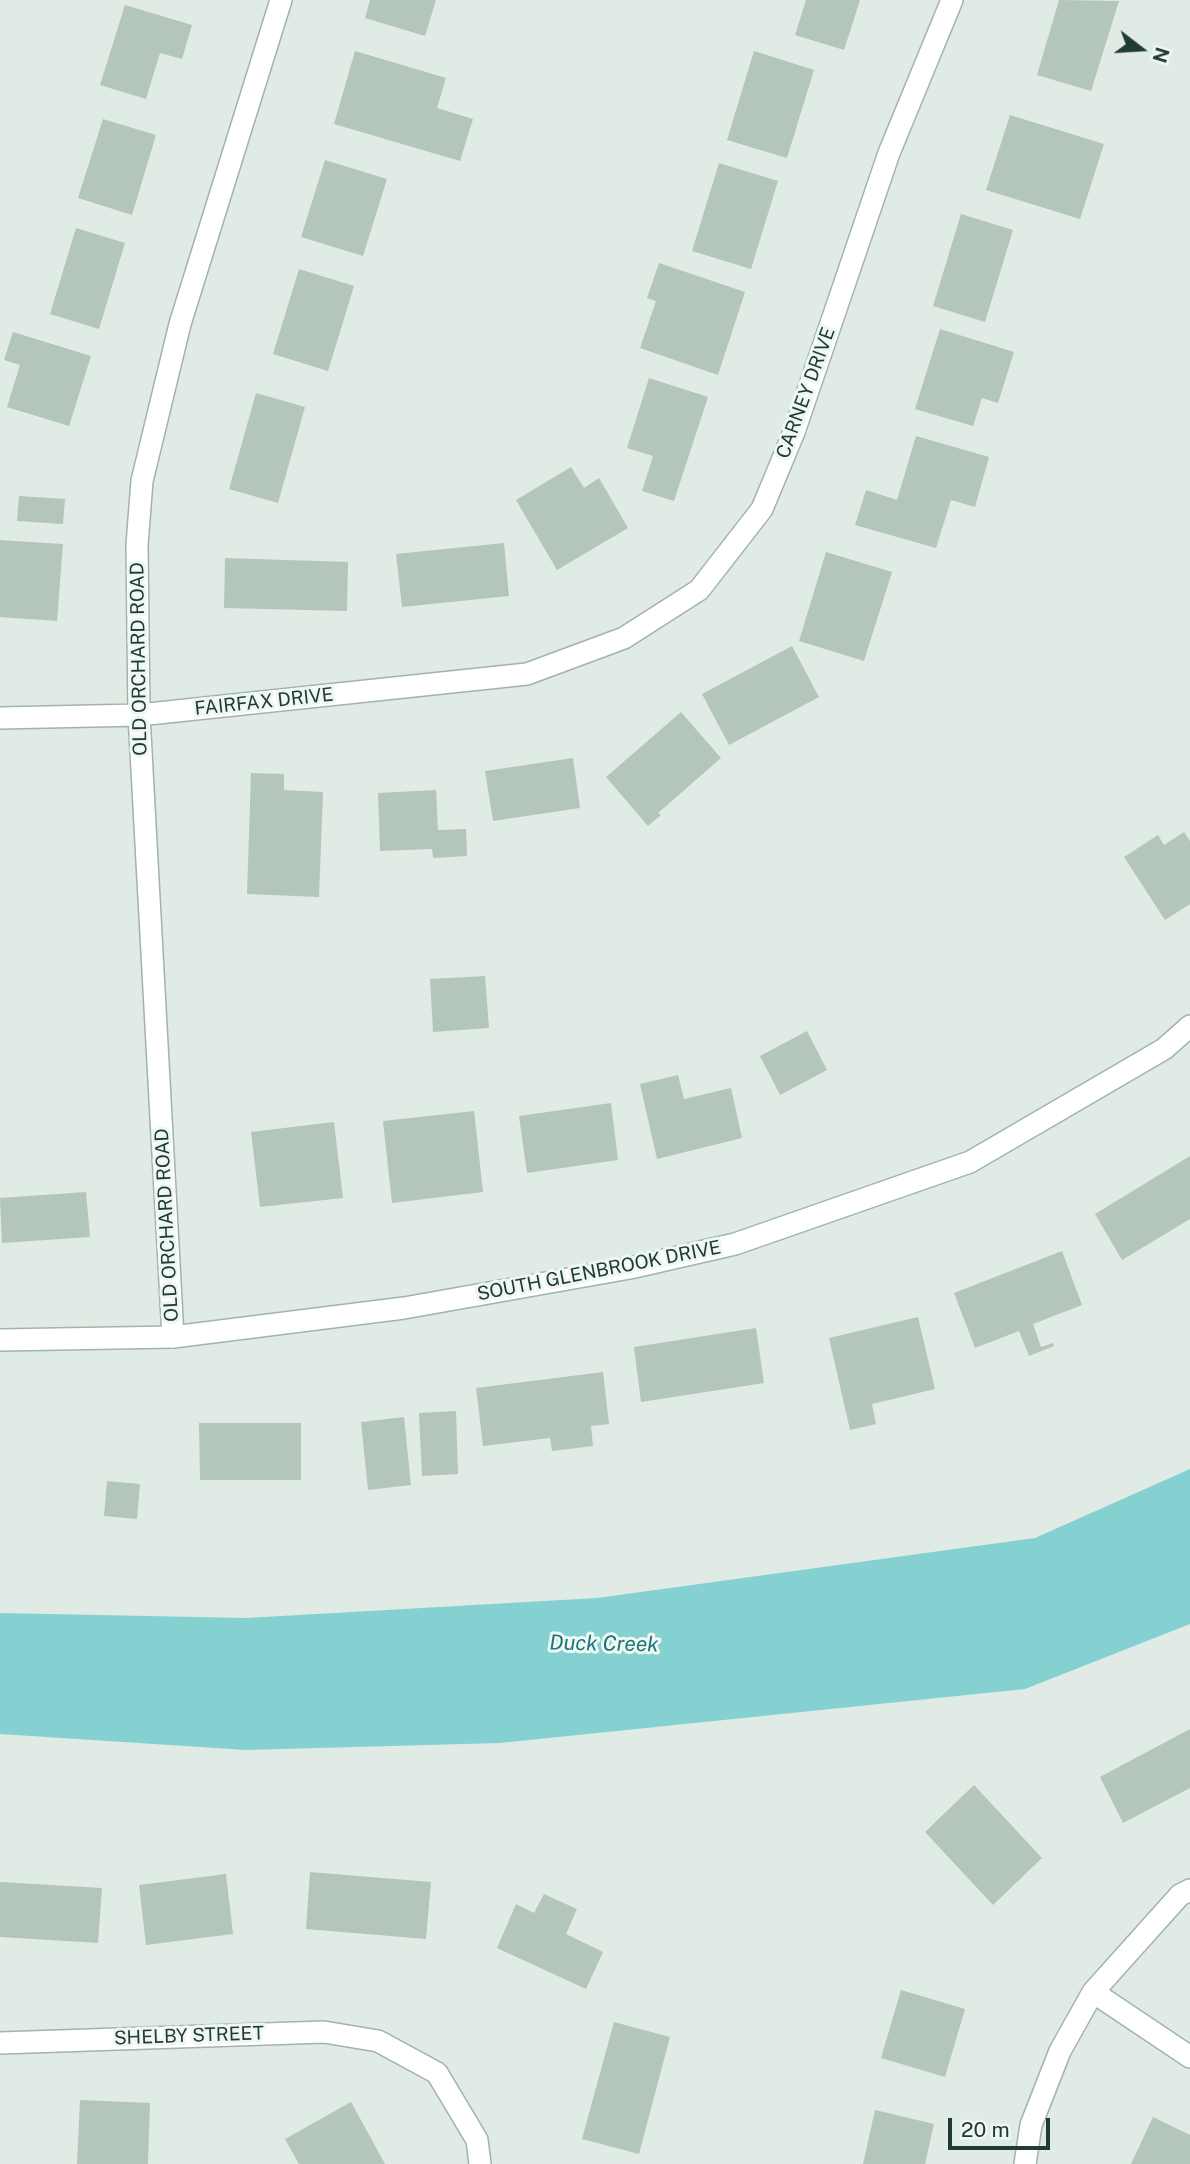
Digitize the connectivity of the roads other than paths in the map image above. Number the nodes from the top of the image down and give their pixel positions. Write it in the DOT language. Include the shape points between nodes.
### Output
graph roads {
  1 [pos="281,0"];
  2 [pos="952,0"];
  3 [pos="527,674"];
  4 [pos="139,715"];
  5 [pos="0,718"];
  6 [pos="1190,1026"];
  7 [pos="173,1337"];
  8 [pos="0,1340"];
  9 [pos="1190,1890"];
  10 [pos="1093,1992"];
  11 [pos="0,2043"];
  12 [pos="1190,2057"];
  13 [pos="480,2164"];
  14 [pos="1025,2164"];
  1 -- 4 [label="street, OLD ORCHARD ROAD" via="180,324 142,481 137,545"];
  2 -- 3 [label="street, CARNEY DRIVE" via="889,153 794,432 762,509 699,590 624,638"];
  3 -- 4 [label="street, FAIRFAX DRIVE"];
  4 -- 5 [label="street, FAIRFAX DRIVE"];
  4 -- 7 [label="street, OLD ORCHARD ROAD"];
  6 -- 7 [label="street, SOUTH GLENBROOK DRIVE" via="1164,1049 970,1162 735,1244 630,1268 404,1308"];
  7 -- 8 [label="street, SOUTH GLENBROOK DRIVE"];
  9 -- 10 [label="street" via="1180,1895"];
  10 -- 12 [label="street"];
  10 -- 14 [label="street" via="1060,2051 1031,2125"];
  11 -- 13 [label="street, SHELBY STREET" via="324,2032 378,2041 437,2073 477,2140"];
}
